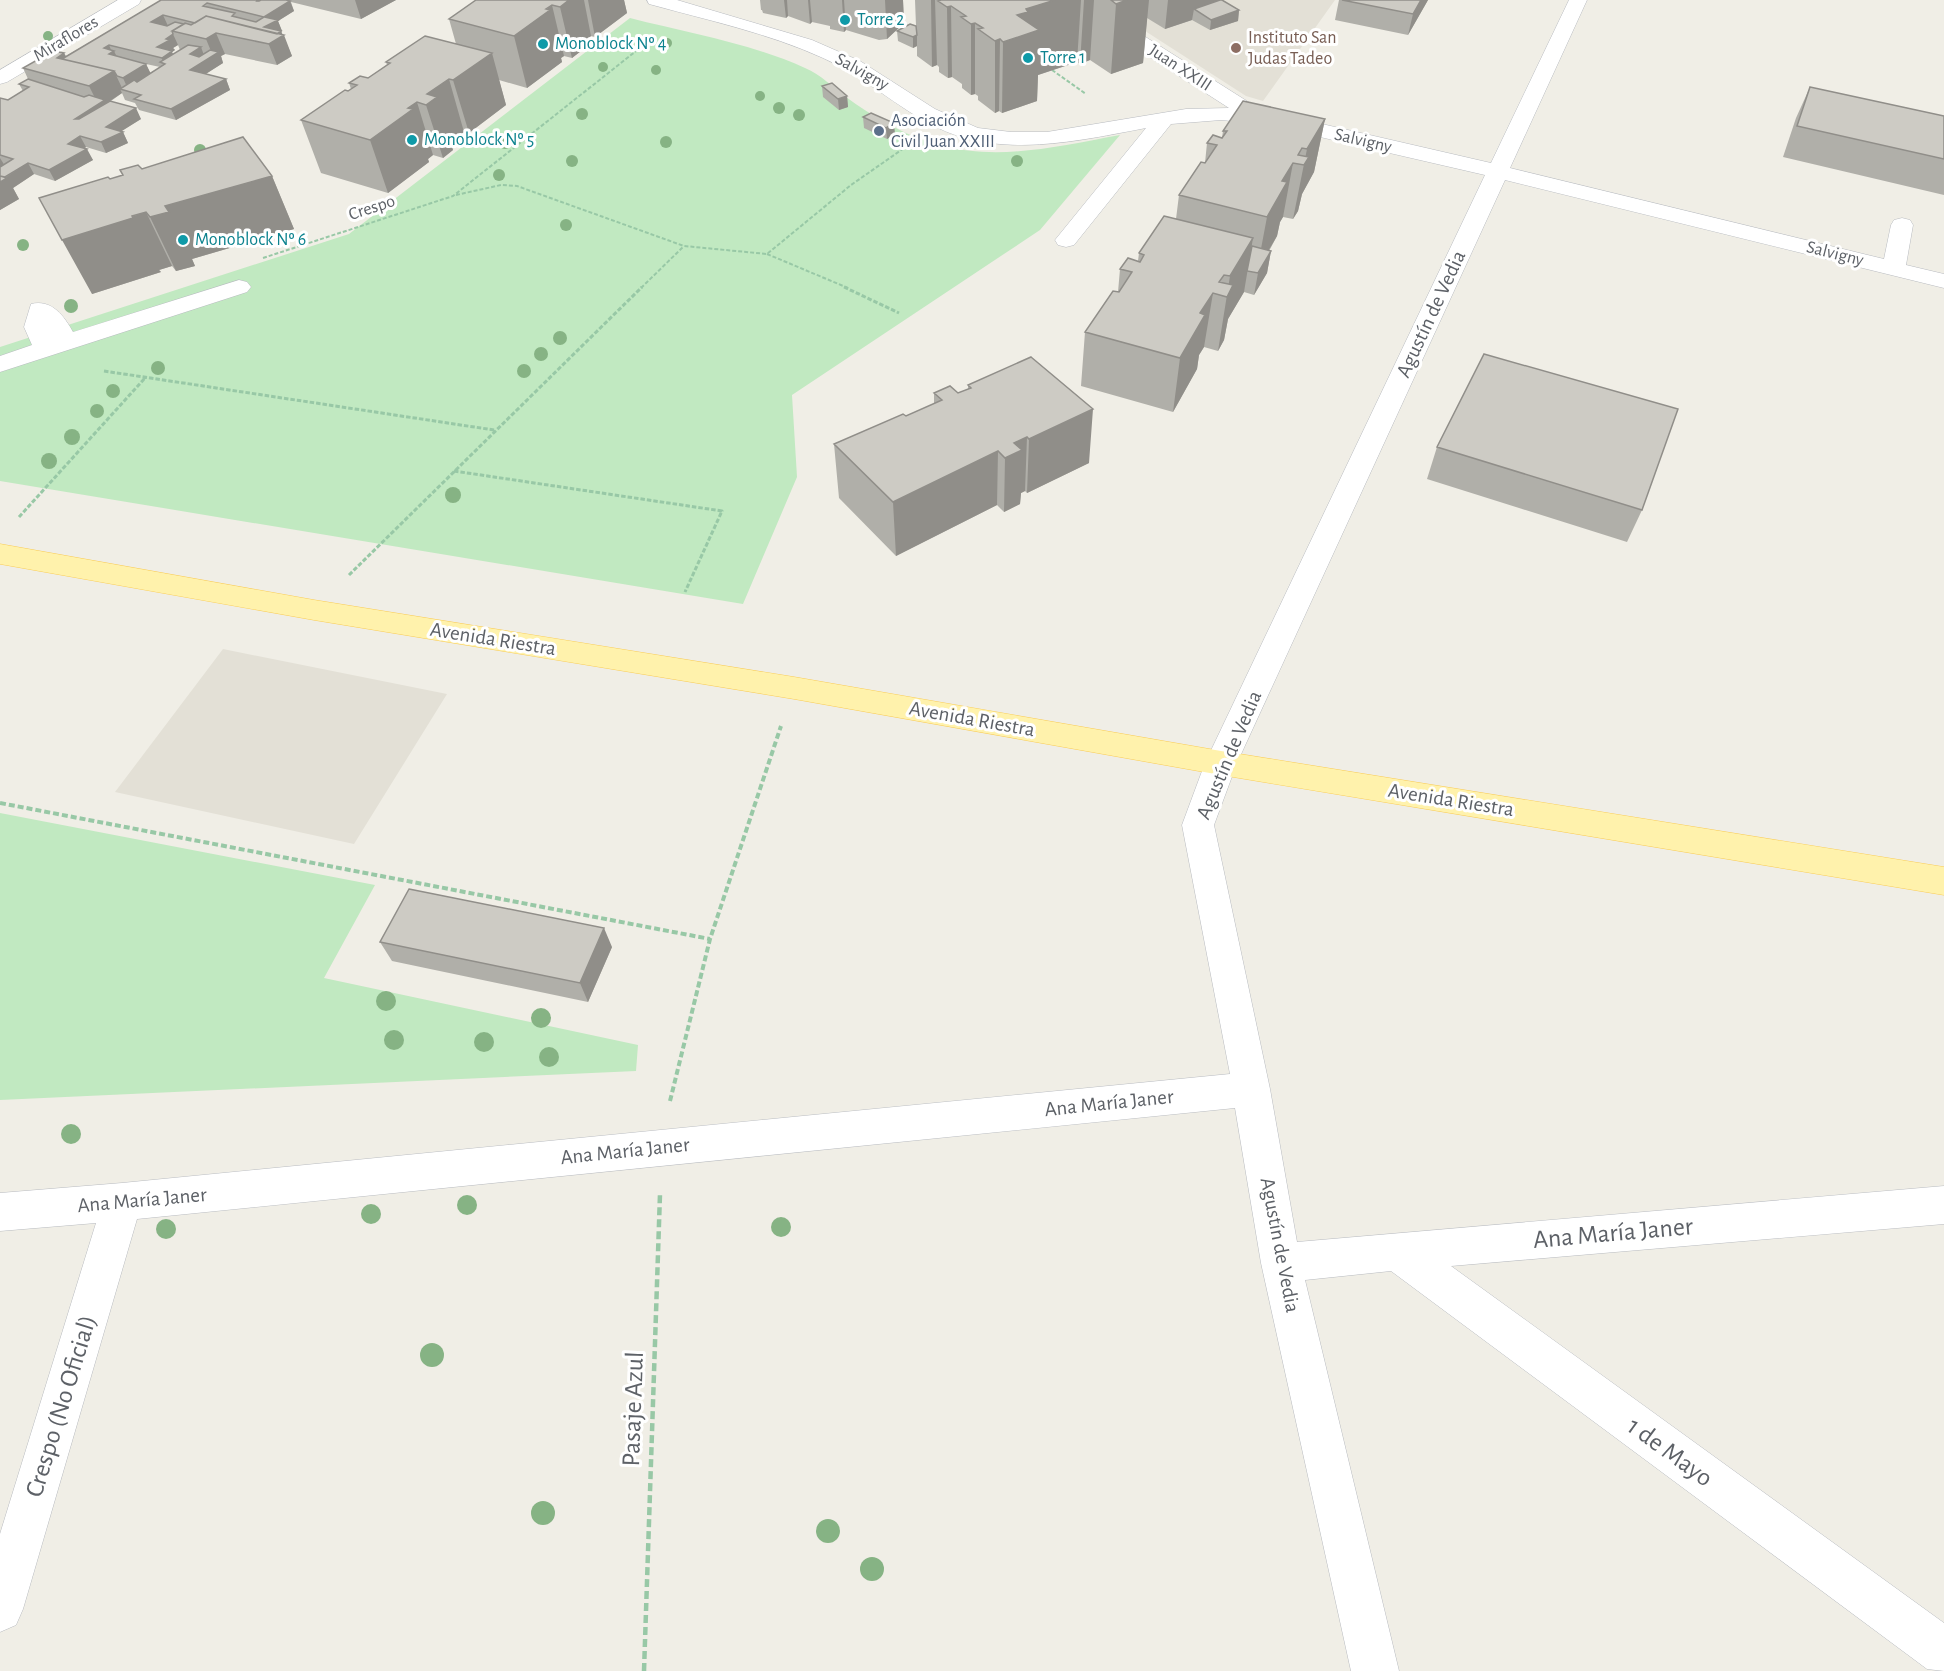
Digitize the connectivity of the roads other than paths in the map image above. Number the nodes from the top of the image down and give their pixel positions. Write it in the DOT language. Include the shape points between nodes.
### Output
graph roads {
  1 [pos="132,0"];
  2 [pos="656,0"];
  3 [pos="1074,0"];
  4 [pos="1578,0"];
  5 [pos="0,78"];
  6 [pos="1256,116"];
  7 [pos="1164,119"];
  8 [pos="1497,172"];
  9 [pos="1902,225"];
  10 [pos="1066,240"];
  11 [pos="1894,269"];
  12 [pos="1944,281"];
  13 [pos="239,287"];
  14 [pos="0,364"];
  15 [pos="0,554"];
  16 [pos="1221,763"];
  17 [pos="1944,881"];
  18 [pos="1251,1089"];
  19 [pos="122,1202"];
  20 [pos="1944,1205"];
  21 [pos="0,1212"];
  22 [pos="1397,1251"];
  23 [pos="1281,1263"];
  24 [pos="0,1609"];
  25 [pos="1944,1652"];
  26 [pos="1375,1671"];
  1 -- 5 [label="street, Miraflores"];
  2 -- 7 [label="street, Salvigny" via="813,47 889,86 932,117 975,134 1043,140"];
  3 -- 6 [label="street, Juan XXIII"];
  4 -- 8 [label="street, Agustín de Vedia"];
  6 -- 7 [label="street, Salvigny" via="1212,113"];
  6 -- 8 [label="street, Salvigny"];
  7 -- 10 [label="street"];
  8 -- 11 [label="street, Salvigny"];
  8 -- 16 [label="street, Agustín de Vedia"];
  9 -- 11 [label="street"];
  11 -- 12 [label="street, Salvigny"];
  13 -- 14 [label="street"];
  15 -- 16 [label="main road, Avenida Riestra"];
  16 -- 17 [label="main road, Avenida Riestra"];
  16 -- 18 [label="street, Agustín de Vedia" via="1198,825"];
  18 -- 19 [label="street, Ana María Janer"];
  18 -- 23 [label="street, Agustín de Vedia"];
  19 -- 21 [label="street, Ana María Janer"];
  19 -- 24 [label="street, Crespo (No Oficial)"];
  20 -- 22 [label="street, Ana María Janer"];
  22 -- 23 [label="street, Ana María Janer"];
  22 -- 25 [label="street, 1 de Mayo"];
  23 -- 26 [label="street, Agustín de Vedia"];
}
